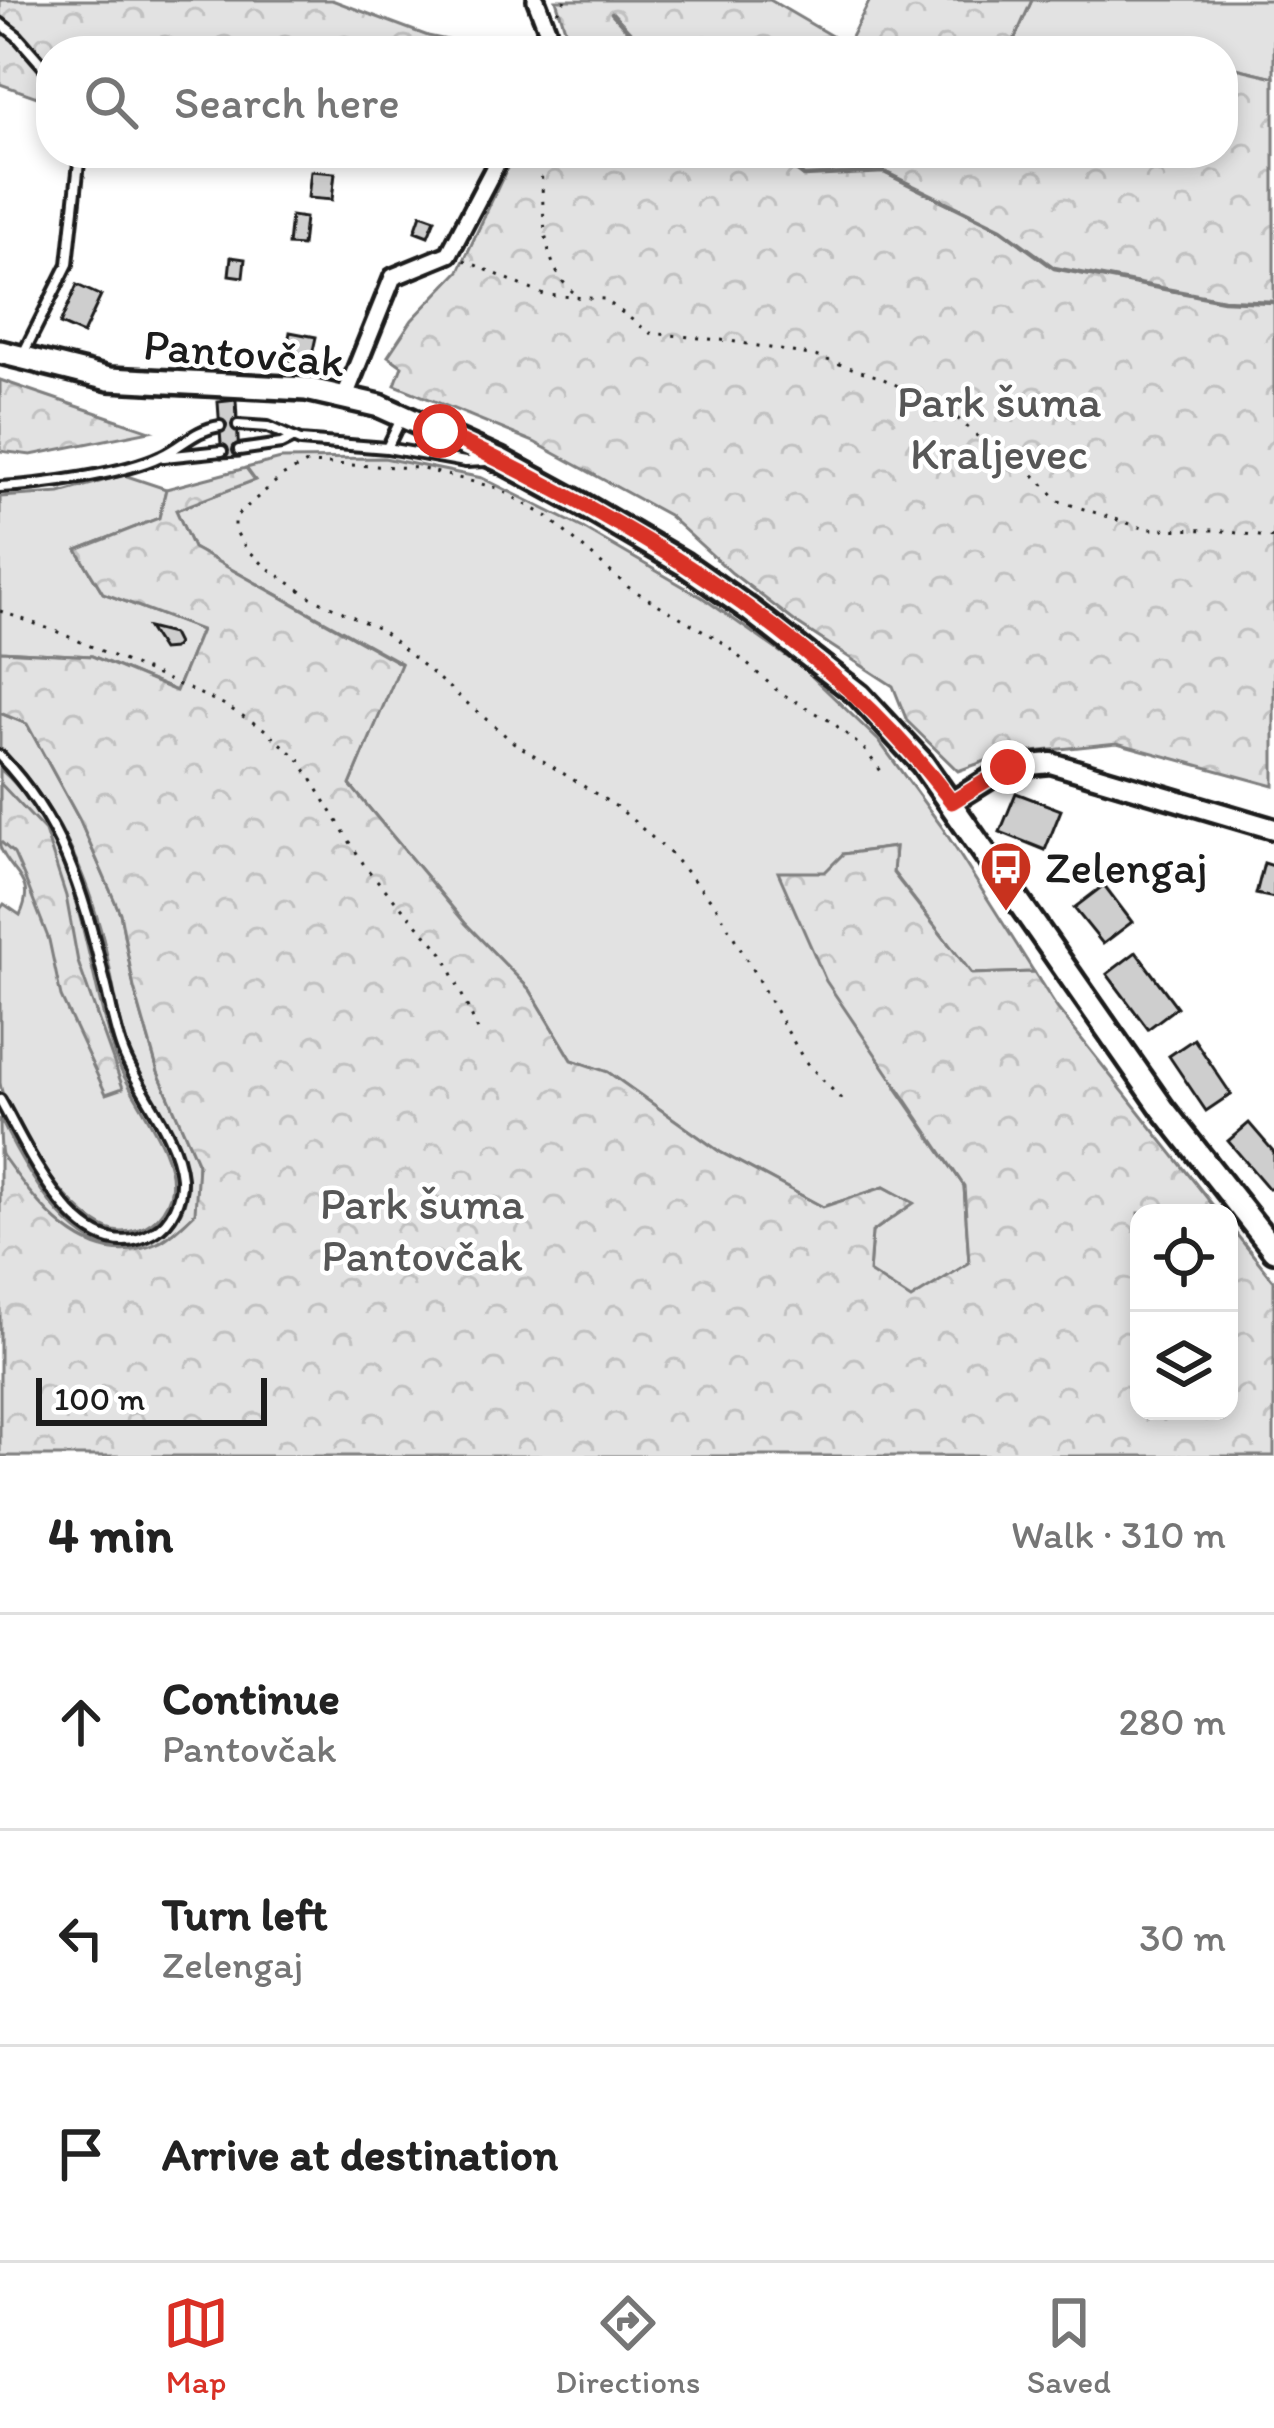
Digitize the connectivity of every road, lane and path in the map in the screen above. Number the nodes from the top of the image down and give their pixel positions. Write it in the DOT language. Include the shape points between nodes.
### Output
graph roads {
  1 [pos="536,0"];
  2 [pos="0,23"];
  3 [pos="546,36"];
  4 [pos="36,58"];
  5 [pos="78,168"];
  6 [pos="494,168"];
  7 [pos="540,168"];
  8 [pos="449,254"];
  9 [pos="582,298"];
  10 [pos="10,355"];
  11 [pos="344,396"];
  12 [pos="403,416"];
  13 [pos="238,425"];
  14 [pos="220,426"];
  15 [pos="292,438"];
  16 [pos="387,448"];
  17 [pos="239,449"];
  18 [pos="222,451"];
  19 [pos="159,458"];
  20 [pos="500,460"];
  21 [pos="0,487"];
  22 [pos="1274,538"];
  23 [pos="0,611"];
  24 [pos="0,756"];
  25 [pos="884,775"];
  26 [pos="952,802"];
  27 [pos="1274,829"];
  28 [pos="481,1035"];
  29 [pos="841,1099"];
  30 [pos="0,1100"];
  31 [pos="1274,1250"];
  1 -- 3 [label="street"];
  2 -- 4 [label="lane"];
  5 -- 10 [label="lane" via="68,264"];
  6 -- 8 [label="street"];
  7 -- 9 [label="path" via="548,255"];
  8 -- 9 [label="path" via="544,295"];
  8 -- 11 [label="street" via="392,277"];
  9 -- 22 [label="path" via="604,299 650,333 815,356 879,377 946,408 1018,458 1059,501 1146,529"];
  10 -- 11 [label="main road, Pantovčak" via="109,379"];
  11 -- 12 [label="main road, Pantovčak"];
  12 -- 16 [label="lane"];
  12 -- 20 [label="main road, Pantovčak"];
  13 -- 15 [label="lane"];
  14 -- 19 [label="lane"];
  15 -- 16 [label="lane"];
  15 -- 17 [label="lane"];
  16 -- 20 [label="lane"];
  18 -- 19 [label="lane"];
  19 -- 21 [label="lane" via="47,485"];
  20 -- 26 [label="main road, Pantovčak" via="646,541 801,646 890,725"];
  23 -- 28 [label="path" via="265,729 299,759 366,868 442,953"];
  24 -- 30 [label="lane" via="48,814 69,855 122,1050 176,1157 179,1200 170,1218 136,1239 111,1240 87,1228 51,1189"];
  25 -- 29 [label="path" via="832,722 778,692 721,641 628,587 548,517 496,488 419,467 307,463 235,517 245,547 266,567 381,630 513,742 620,809 671,854 716,906 804,1060"];
  26 -- 27 [label="street" via="1008,767 1052,763"];
  26 -- 31 [label="main road, Pantovčak" via="1163,1109"];
}
